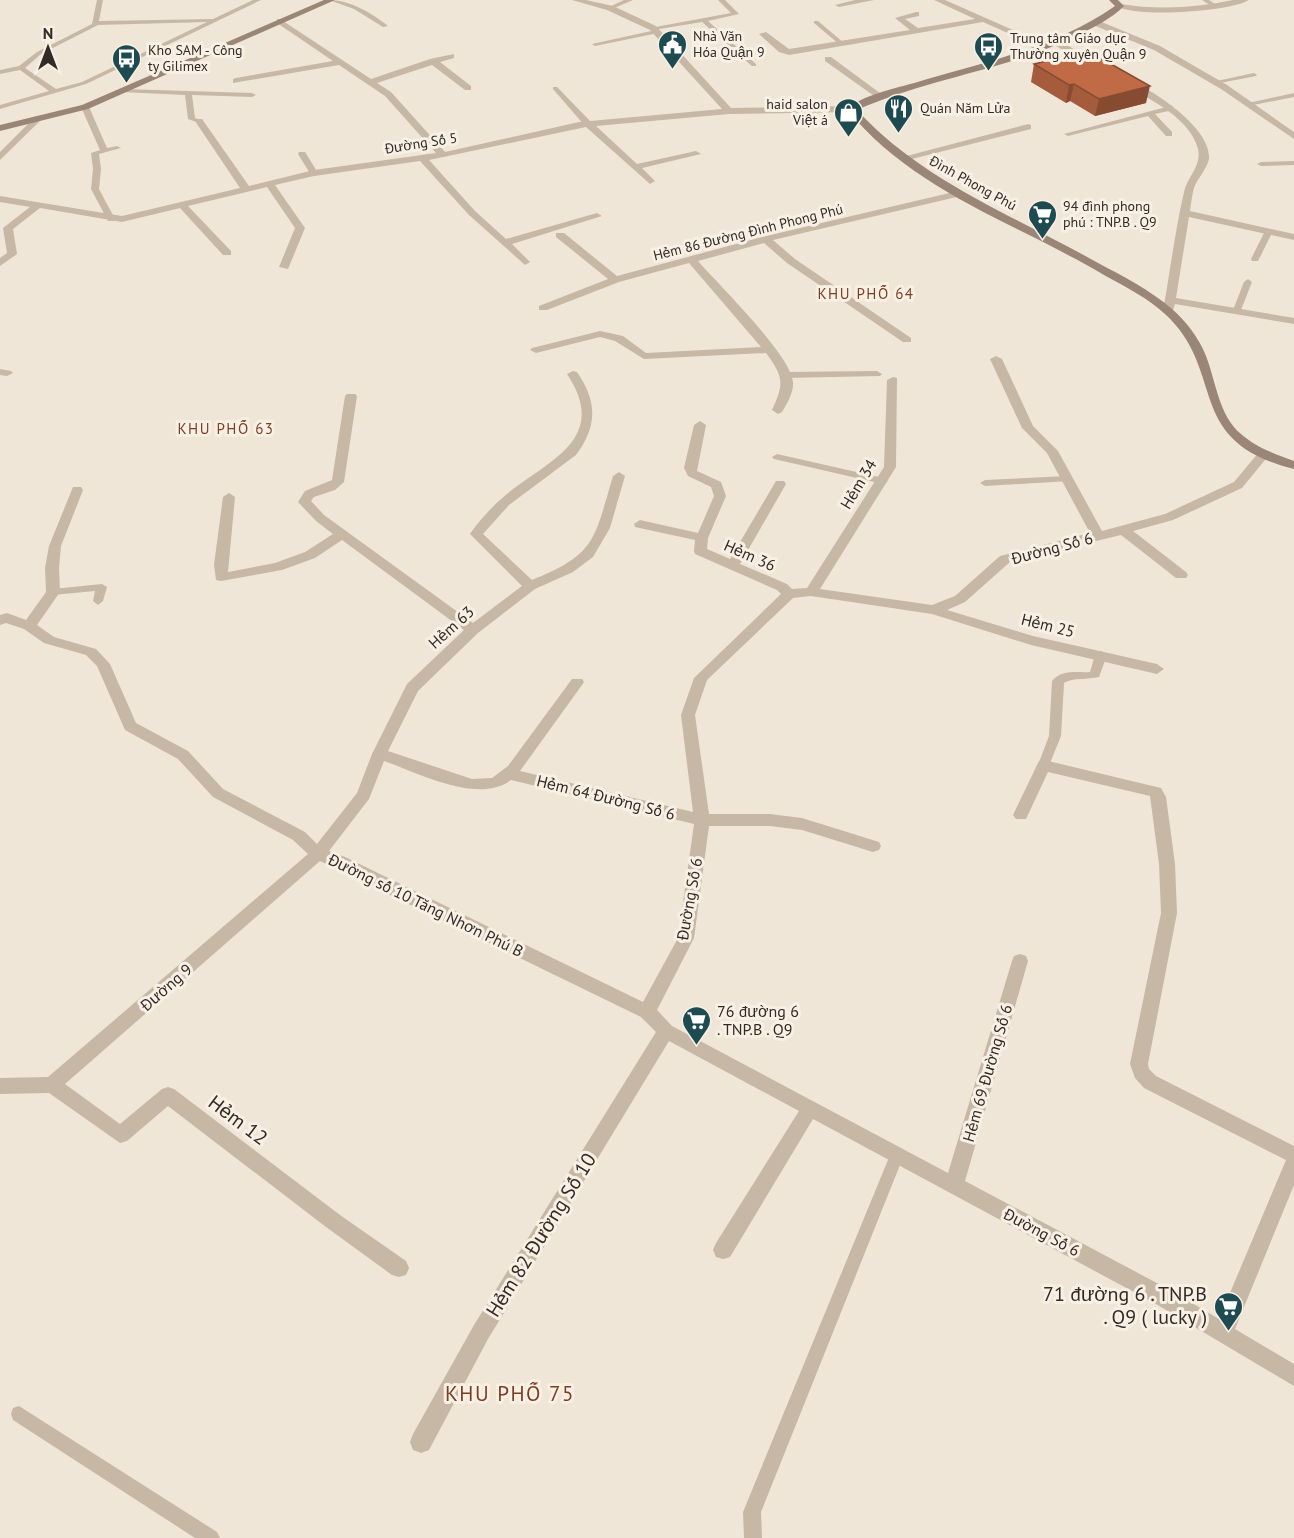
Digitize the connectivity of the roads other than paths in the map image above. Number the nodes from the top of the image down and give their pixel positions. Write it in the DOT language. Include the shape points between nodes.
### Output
graph roads {
  1 [pos="100,0"];
  2 [pos="258,0"];
  3 [pos="332,0"];
  4 [pos="576,0"];
  5 [pos="630,0"];
  6 [pos="721,0"];
  7 [pos="870,0"];
  8 [pos="938,0"];
  9 [pos="1113,0"];
  10 [pos="1205,0"];
  11 [pos="1245,0"];
  12 [pos="839,5"];
  13 [pos="1120,6"];
  14 [pos="1215,6"];
  15 [pos="610,9"];
  16 [pos="916,14"];
  17 [pos="217,20"];
  18 [pos="704,20"];
  19 [pos="983,20"];
  20 [pos="280,21"];
  21 [pos="816,22"];
  22 [pos="95,23"];
  23 [pos="1096,23"];
  24 [pos="385,26"];
  25 [pos="655,30"];
  26 [pos="918,32"];
  27 [pos="763,34"];
  28 [pos="1057,43"];
  29 [pos="595,44"];
  30 [pos="842,44"];
  31 [pos="1047,47"];
  32 [pos="451,56"];
  33 [pos="828,59"];
  34 [pos="341,62"];
  35 [pos="433,62"];
  36 [pos="754,65"];
  37 [pos="21,68"];
  38 [pos="1104,69"];
  39 [pos="0,72"];
  40 [pos="1254,75"];
  41 [pos="1123,80"];
  42 [pos="236,81"];
  43 [pos="370,82"];
  44 [pos="1215,82"];
  45 [pos="468,88"];
  46 [pos="555,88"];
  47 [pos="54,91"];
  48 [pos="123,91"];
  49 [pos="188,93"];
  50 [pos="252,95"];
  51 [pos="1294,95"];
  52 [pos="880,96"];
  53 [pos="1248,104"];
  54 [pos="0,107"];
  55 [pos="85,107"];
  56 [pos="1170,108"];
  57 [pos="851,109"];
  58 [pos="729,111"];
  59 [pos="1150,113"];
  60 [pos="39,118"];
  61 [pos="200,121"];
  62 [pos="588,124"];
  63 [pos="1028,127"];
  64 [pos="0,128"];
  65 [pos="1068,134"];
  66 [pos="1169,134"];
  67 [pos="1294,136"];
  68 [pos="117,148"];
  69 [pos="104,150"];
  70 [pos="696,153"];
  71 [pos="302,154"];
  72 [pos="443,154"];
  73 [pos="0,157"];
  74 [pos="422,157"];
  75 [pos="904,158"];
  76 [pos="1294,163"];
  77 [pos="1261,164"];
  78 [pos="635,167"];
  79 [pos="314,173"];
  80 [pos="650,181"];
  81 [pos="269,183"];
  82 [pos="246,189"];
  83 [pos="958,194"];
  84 [pos="0,199"];
  85 [pos="37,206"];
  86 [pos="183,206"];
  87 [pos="1185,213"];
  88 [pos="597,216"];
  89 [pos="111,219"];
  90 [pos="1269,231"];
  91 [pos="560,235"];
  92 [pos="1294,237"];
  93 [pos="766,240"];
  94 [pos="504,243"];
  95 [pos="226,253"];
  96 [pos="1255,259"];
  97 [pos="692,260"];
  98 [pos="1,261"];
  99 [pos="525,262"];
  100 [pos="284,267"];
  101 [pos="615,280"];
  102 [pos="1248,282"];
  103 [pos="1169,305"];
  104 [pos="543,308"];
  105 [pos="1238,310"];
  106 [pos="1294,321"];
  107 [pos="907,340"];
  108 [pos="536,350"];
  109 [pos="769,350"];
  110 [pos="996,359"];
  111 [pos="573,374"];
  112 [pos="785,375"];
  113 [pos="877,375"];
  114 [pos="893,380"];
  115 [pos="351,396"];
  116 [pos="778,410"];
  117 [pos="699,425"];
  118 [pos="1263,455"];
  119 [pos="777,457"];
  120 [pos="1294,465"];
  121 [pos="620,476"];
  122 [pos="1067,479"];
  123 [pos="883,481"];
  124 [pos="985,483"];
  125 [pos="780,484"];
  126 [pos="77,490"];
  127 [pos="230,497"];
  128 [pos="640,524"];
  129 [pos="1123,530"];
  130 [pos="342,534"];
  131 [pos="1098,536"];
  132 [pos="702,538"];
  133 [pos="733,565"];
  134 [pos="1181,575"];
  135 [pos="530,586"];
  136 [pos="53,592"];
  137 [pos="811,592"];
  138 [pos="789,594"];
  139 [pos="98,601"];
  140 [pos="933,610"];
  141 [pos="0,620"];
  142 [pos="29,626"];
  143 [pos="473,630"];
  144 [pos="1101,655"];
  145 [pos="1157,669"];
  146 [pos="577,682"];
  147 [pos="379,754"];
  148 [pos="1044,765"];
  149 [pos="509,774"];
  150 [pos="1021,815"];
  151 [pos="702,820"];
  152 [pos="873,846"];
  153 [pos="318,854"];
  154 [pos="1020,961"];
  155 [pos="647,1012"];
  156 [pos="666,1031"];
  157 [pos="52,1085"];
  158 [pos="0,1086"];
  159 [pos="810,1109"];
  160 [pos="897,1155"];
  161 [pos="1294,1155"];
  162 [pos="1294,1162"];
  163 [pos="954,1185"];
  164 [pos="723,1250"];
  165 [pos="399,1268"];
  166 [pos="1223,1333"];
  167 [pos="1294,1376"];
  168 [pos="19,1414"];
  169 [pos="421,1442"];
  170 [pos="211,1538"];
  171 [pos="753,1538"];
  1 -- 22 [label="lane"];
  2 -- 17 [label="lane"];
  3 -- 20 [label="street"];
  3 -- 24 [label="lane" via="356,8"];
  4 -- 15 [label="street"];
  5 -- 15 [label="lane"];
  6 -- 18 [label="lane" via="736,14"];
  7 -- 12 [label="street"];
  8 -- 19 [label="street"];
  9 -- 13 [label="street"];
  10 -- 14 [label="lane"];
  11 -- 14 [label="street"];
  13 -- 14 [label="street" via="1165,12"];
  13 -- 23 [label="street"];
  15 -- 25 [label="street"];
  16 -- 26 [label="street" via="899,18"];
  17 -- 22 [label="lane"];
  17 -- 47 [label="lane" via="84,83"];
  18 -- 25 [label="lane"];
  18 -- 36 [label="lane"];
  19 -- 26 [label="street"];
  19 -- 31 [label="street"];
  20 -- 34 [label="street"];
  20 -- 48 [label="street"];
  21 -- 30 [label="lane"];
  22 -- 37 [label="lane" via="39,53"];
  23 -- 28 [label="street"];
  23 -- 44 [label="street" via="1157,48"];
  25 -- 29 [label="lane"];
  25 -- 58 [label="street"];
  26 -- 30 [label="street"];
  27 -- 30 [label="street" via="785,52"];
  28 -- 31 [label="street"];
  28 -- 38 [label="street"];
  31 -- 52 [label="street"];
  32 -- 35 [label="street"];
  33 -- 52 [label="street"];
  34 -- 42 [label="street"];
  34 -- 43 [label="street"];
  35 -- 43 [label="street"];
  35 -- 45 [label="street"];
  37 -- 39 [label="lane"];
  37 -- 47 [label="lane"];
  40 -- 44 [label="lane"];
  41 -- 56 [label="street"];
  43 -- 72 [label="street" via="388,93"];
  44 -- 53 [label="street"];
  46 -- 62 [label="lane"];
  47 -- 54 [label="lane"];
  48 -- 49 [label="lane"];
  48 -- 55 [label="street"];
  49 -- 50 [label="lane"];
  49 -- 61 [label="lane" via="192,119"];
  51 -- 53 [label="lane"];
  52 -- 57 [label="street"];
  53 -- 67 [label="street"];
  55 -- 60 [label="street"];
  55 -- 69 [label="lane"];
  56 -- 59 [label="lane"];
  56 -- 87 [label="street" via="1191,128 1202,147 1204,160 1189,189"];
  57 -- 58 [label="street, Đường Số 5"];
  57 -- 75 [label="street, Đình Phong Phú" via="867,128"];
  58 -- 62 [label="street, Đường Số 5"];
  59 -- 65 [label="lane"];
  59 -- 66 [label="lane"];
  60 -- 64 [label="street"];
  60 -- 73 [label="street"];
  61 -- 82 [label="street"];
  62 -- 72 [label="street, Đường Số 5"];
  62 -- 78 [label="street"];
  63 -- 75 [label="street"];
  68 -- 69 [label="lane"];
  69 -- 89 [label="lane" via="95,152 95,189"];
  70 -- 78 [label="street"];
  71 -- 79 [label="lane"];
  72 -- 74 [label="street, Đường Số 5"];
  74 -- 79 [label="street, Đường Số 5"];
  74 -- 94 [label="street"];
  75 -- 83 [label="street, Đình Phong Phú"];
  76 -- 77 [label="lane"];
  78 -- 80 [label="street"];
  79 -- 81 [label="street, Đường Số 5"];
  81 -- 82 [label="street, Đường Số 5"];
  81 -- 100 [label="street" via="300,228"];
  82 -- 86 [label="street, Đường Số 5"];
  83 -- 93 [label="street, Hẻm 86 Đường Đình Phong Phú"];
  83 -- 103 [label="street, Đình Phong Phú"];
  84 -- 85 [label="street, Đường Số 5"];
  85 -- 89 [label="street, Đường Số 5"];
  85 -- 98 [label="street" via="8,228 12,254"];
  86 -- 89 [label="street, Đường Số 5"];
  86 -- 95 [label="street"];
  87 -- 90 [label="street"];
  87 -- 103 [label="street"];
  88 -- 94 [label="street"];
  90 -- 92 [label="street"];
  90 -- 96 [label="lane"];
  91 -- 101 [label="street"];
  93 -- 97 [label="street, Hẻm 86 Đường Đình Phong Phú"];
  93 -- 107 [label="street"];
  94 -- 99 [label="street"];
  97 -- 101 [label="street, Hẻm 86 Đường Đình Phong Phú"];
  97 -- 109 [label="street"];
  101 -- 104 [label="street, Hẻm 86 Đường Đình Phong Phú"];
  102 -- 105 [label="lane"];
  103 -- 105 [label="street"];
  103 -- 118 [label="street, Đình Phong Phú" via="1192,336 1225,426 1238,440"];
  105 -- 106 [label="street"];
  108 -- 109 [label="street" via="600,334 619,338 644,356"];
  109 -- 112 [label="street"];
  110 -- 122 [label="street" via="1028,428 1052,451"];
  111 -- 135 [label="street" via="586,401 580,443 505,502 476,534"];
  112 -- 113 [label="lane"];
  112 -- 116 [label="street" via="787,388"];
  114 -- 123 [label="street, Hẻm 34" via="890,467"];
  115 -- 130 [label="street" via="338,482 304,500"];
  117 -- 132 [label="street" via="690,468 692,473 717,485 720,496"];
  118 -- 120 [label="street, Đình Phong Phú"];
  118 -- 129 [label="street, Đường Số 6" via="1238,484 1169,517"];
  119 -- 123 [label="lane"];
  121 -- 135 [label="street, Hẻm 63" via="589,554"];
  122 -- 124 [label="lane"];
  122 -- 131 [label="street"];
  123 -- 137 [label="street, Hẻm 34"];
  125 -- 133 [label="street"];
  126 -- 136 [label="street" via="56,546"];
  127 -- 130 [label="street" via="221,577 277,567 310,555"];
  128 -- 132 [label="street, Hẻm 36"];
  129 -- 131 [label="street, Đường Số 6"];
  129 -- 134 [label="street"];
  130 -- 143 [label="street"];
  131 -- 140 [label="street, Đường Số 6" via="1005,559 960,599"];
  132 -- 133 [label="street, Hẻm 36" via="700,551"];
  133 -- 138 [label="street, Hẻm 36"];
  135 -- 143 [label="street, Hẻm 63"];
  136 -- 139 [label="lane" via="102,587"];
  136 -- 142 [label="street"];
  137 -- 138 [label="street"];
  137 -- 140 [label="street"];
  138 -- 151 [label="street, Đường Số 6" via="701,678 688,715"];
  140 -- 144 [label="street, Hẻm 25" via="1032,640"];
  141 -- 142 [label="street, Đường số 10 Tăng Nhơn Phú B" via="7,618"];
  142 -- 153 [label="street, Đường số 10 Tăng Nhơn Phú B" via="50,640 91,652 103,664 130,726 183,755 218,794 299,836"];
  143 -- 147 [label="street, Hẻm 63" via="412,688"];
  144 -- 145 [label="street, Hẻm 25"];
  144 -- 148 [label="lane" via="1095,674 1068,675 1058,681 1055,736"];
  146 -- 149 [label="street"];
  147 -- 149 [label="street" via="472,785 496,783"];
  147 -- 153 [label="street, Hẻm 63" via="364,795"];
  148 -- 150 [label="street"];
  148 -- 161 [label="street" via="1151,790 1158,797 1169,913 1139,1064 1141,1073 1150,1082"];
  149 -- 151 [label="street, Hẻm 64 Đường Số 6"];
  151 -- 152 [label="street, Hẻm 64 Đường Số 6" via="802,824"];
  151 -- 155 [label="street, Đường Số 6" via="686,938"];
  153 -- 155 [label="street, Đường số 10 Tăng Nhơn Phú B" via="350,866"];
  153 -- 157 [label="street, Đường 9"];
  154 -- 163 [label="street, Hẻm 69 Đường Số 6"];
  155 -- 156 [label="street, Đường Số 6"];
  156 -- 159 [label="street, Đường Số 6"];
  156 -- 169 [label="street, Hẻm 82 Đường Số 10" via="481,1332"];
  157 -- 158 [label="street"];
  157 -- 165 [label="street, Hẻm 12" via="120,1135 168,1095"];
  159 -- 160 [label="street, Đường Số 6"];
  159 -- 164 [label="street"];
  160 -- 163 [label="street, Đường Số 6"];
  160 -- 171 [label="lane" via="752,1512"];
  162 -- 166 [label="street"];
  163 -- 166 [label="street, Đường Số 6"];
  166 -- 167 [label="street, Đường Số 6"];
  168 -- 170 [label="lane"];
}
